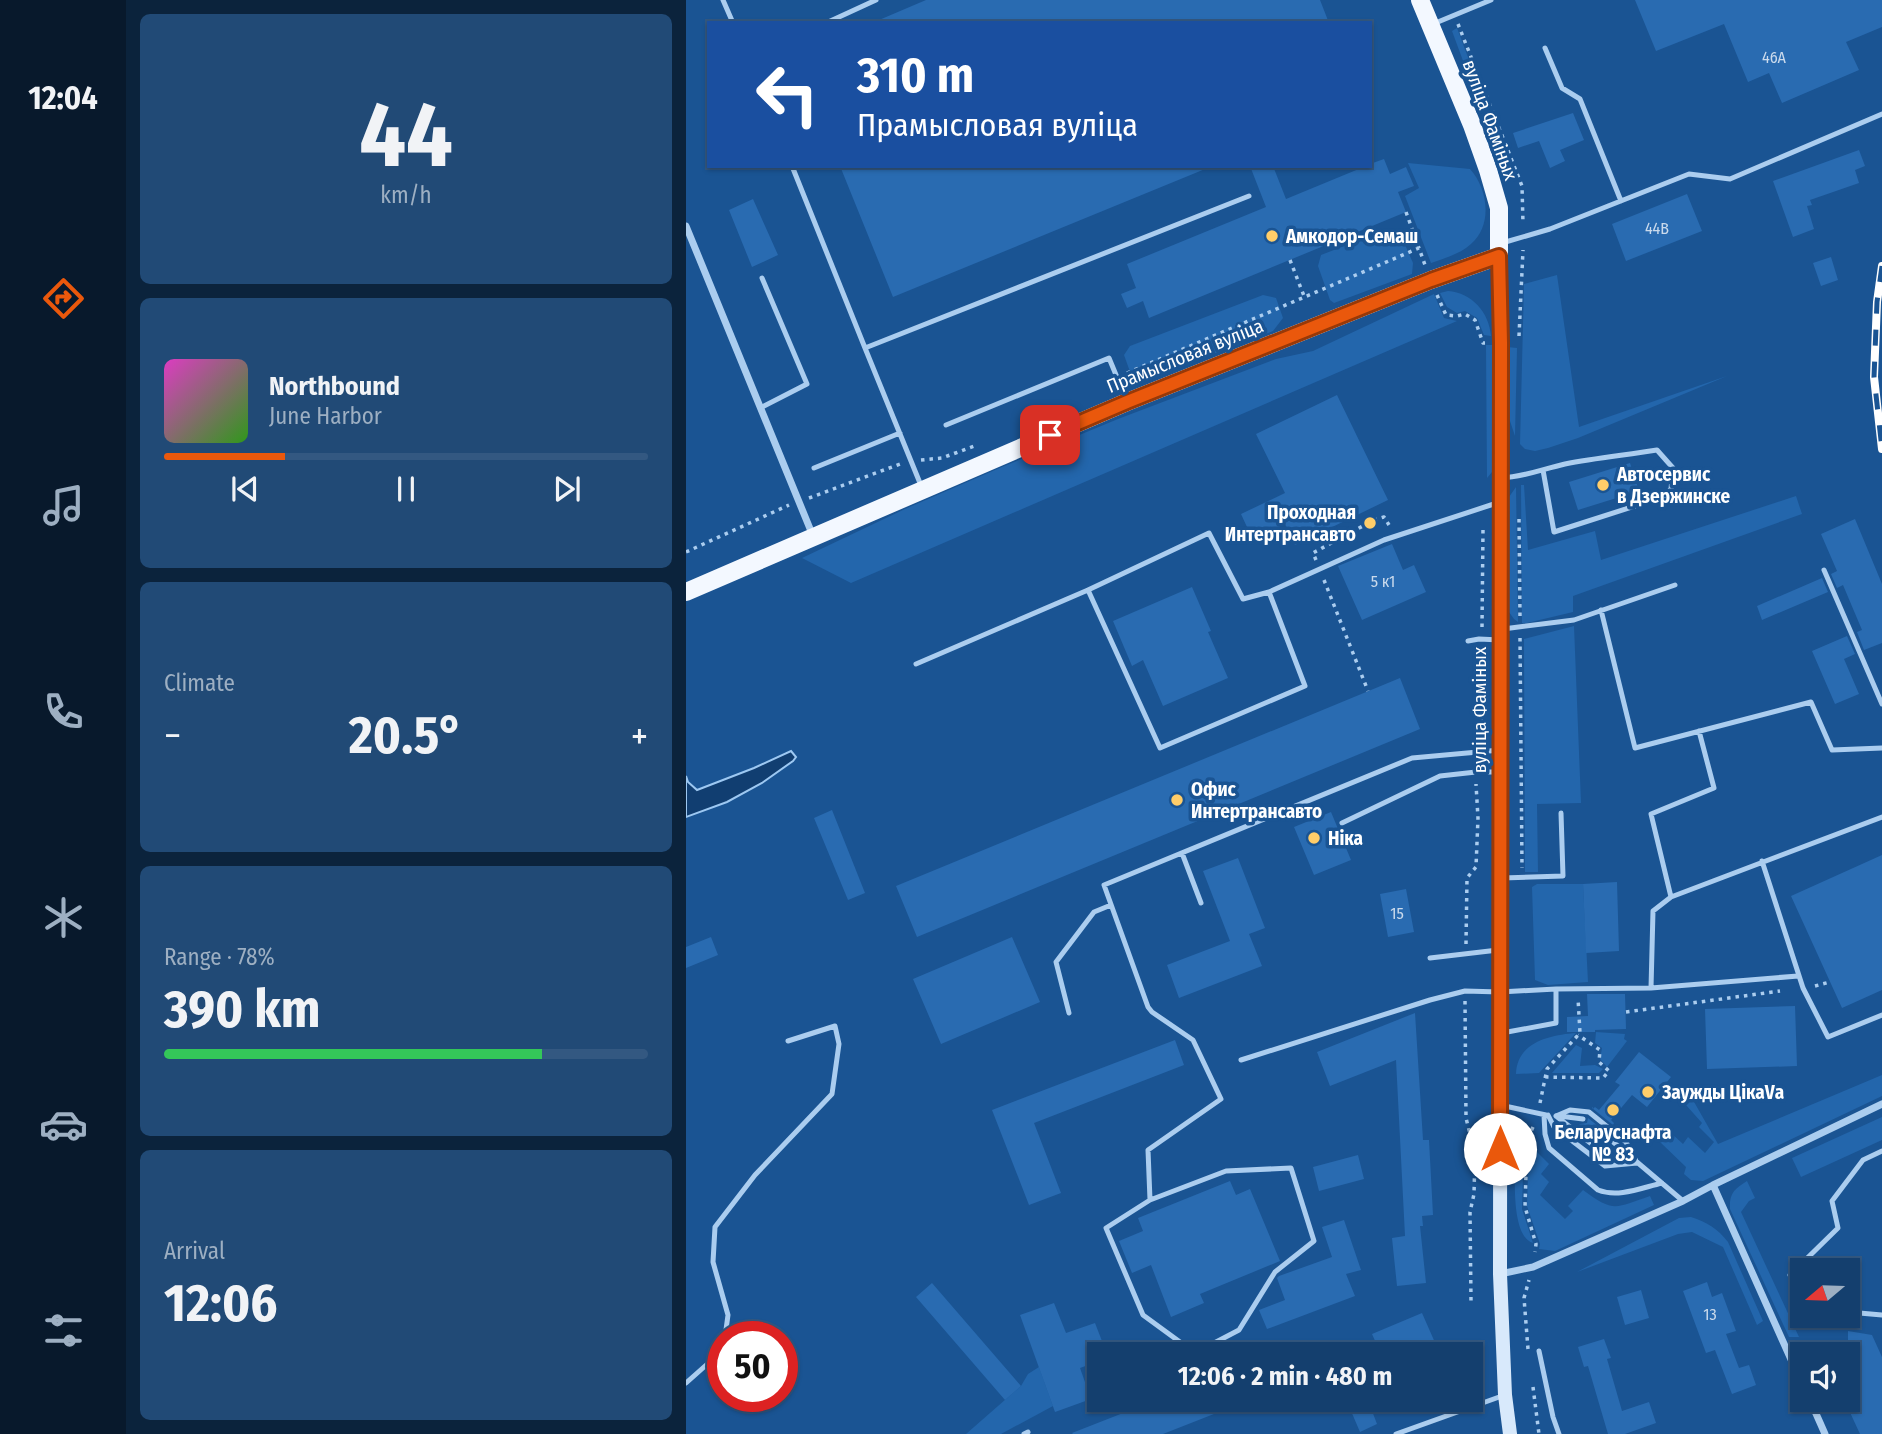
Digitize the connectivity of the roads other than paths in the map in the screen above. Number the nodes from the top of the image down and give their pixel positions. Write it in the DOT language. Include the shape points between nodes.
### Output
graph roads {
  1 [pos="723,0"];
  2 [pos="876,0"];
  3 [pos="1420,0"];
  4 [pos="1491,0"];
  5 [pos="732,21"];
  6 [pos="830,21"];
  7 [pos="1430,25"];
  8 [pos="1545,48"];
  9 [pos="1882,114"];
  10 [pos="793,168"];
  11 [pos="1249,196"];
  12 [pos="1621,201"];
  13 [pos="686,226"];
  14 [pos="688,235"];
  15 [pos="1499,250"];
  16 [pos="762,278"];
  17 [pos="865,348"];
  18 [pos="1127,402"];
  19 [pos="762,407"];
  20 [pos="946,425"];
  21 [pos="900,433"];
  22 [pos="814,468"];
  23 [pos="1543,470"];
  24 [pos="1500,478"];
  25 [pos="923,491"];
  26 [pos="1493,503"];
  27 [pos="814,536"];
  28 [pos="1824,570"];
  29 [pos="1675,585"];
  30 [pos="1088,590"];
  31 [pos="686,592"];
  32 [pos="1269,592"];
  33 [pos="1601,610"];
  34 [pos="1500,635"];
  35 [pos="1468,641"];
  36 [pos="916,664"];
  37 [pos="1882,704"];
  38 [pos="1699,732"];
  39 [pos="1882,748"];
  40 [pos="1500,750"];
  41 [pos="1501,772"];
  42 [pos="1561,813"];
  43 [pos="1882,817"];
  44 [pos="1342,823"];
  45 [pos="1182,853"];
  46 [pos="1762,861"];
  47 [pos="1502,878"];
  48 [pos="1671,897"];
  49 [pos="1201,903"];
  50 [pos="1111,905"];
  51 [pos="1501,949"];
  52 [pos="1430,958"];
  53 [pos="1798,976"];
  54 [pos="1651,988"];
  55 [pos="1556,989"];
  56 [pos="1500,992"];
  57 [pos="1069,1013"];
  58 [pos="1882,1015"];
  59 [pos="1501,1033"];
  60 [pos="788,1041"];
  61 [pos="1241,1060"];
  62 [pos="1882,1104"];
  63 [pos="1500,1105"];
  64 [pos="1544,1115"];
  65 [pos="1556,1116"];
  66 [pos="1583,1119"];
  67 [pos="1605,1135"];
  68 [pos="1882,1151"];
  69 [pos="1637,1163"];
  70 [pos="1662,1183"];
  71 [pos="1713,1185"];
  72 [pos="1150,1200"];
  73 [pos="1683,1201"];
  74 [pos="1808,1258"];
  75 [pos="1500,1274"];
  76 [pos="1860,1313"];
  77 [pos="1882,1315"];
  78 [pos="727,1321"];
  79 [pos="1539,1351"];
  80 [pos="1790,1357"];
  81 [pos="707,1364"];
  82 [pos="686,1382"];
  83 [pos="1505,1395"];
  84 [pos="1815,1412"];
  85 [pos="1396,1434"];
  86 [pos="1510,1434"];
  87 [pos="1559,1434"];
  88 [pos="1825,1434"];
  1 -- 5 [label="lane"];
  2 -- 6 [label="lane"];
  3 -- 7 [label="main road, вуліца Фаміных"];
  4 -- 7 [label="lane"];
  7 -- 15 [label="main road, вуліца Фаміных" via="1488,170 1499,208"];
  8 -- 12 [label="lane" via="1562,88 1580,99"];
  9 -- 12 [label="lane" via="1730,179 1689,174"];
  10 -- 17 [label="lane"];
  11 -- 17 [label="lane"];
  12 -- 15 [label="lane"];
  13 -- 14 [label="street"];
  14 -- 19 [label="street"];
  15 -- 18 [label="main road, Прамысловая вуліца"];
  15 -- 24 [label="main road, вуліца Фаміных"];
  16 -- 19 [label="lane" via="807,384"];
  17 -- 21 [label="lane"];
  18 -- 20 [label="lane" via="1109,358"];
  18 -- 25 [label="main road, Прамысловая вуліца"];
  19 -- 27 [label="street"];
  21 -- 22 [label="lane"];
  21 -- 25 [label="lane"];
  23 -- 23 [label="lane" via="1555,532 1663,497 1671,489 1673,468 1657,450"];
  23 -- 24 [label="lane"];
  24 -- 26 [label="main road, вуліца Фаміных"];
  25 -- 27 [label="main road, Прамысловая вуліца"];
  26 -- 32 [label="lane" via="1396,536"];
  26 -- 34 [label="main road, вуліца Фаміных"];
  27 -- 31 [label="main road, Прамысловая вуліца"];
  28 -- 37 [label="lane"];
  29 -- 33 [label="lane"];
  30 -- 32 [label="lane" via="1209,533 1244,598"];
  30 -- 32 [label="lane" via="1160,748 1305,686"];
  30 -- 36 [label="lane"];
  33 -- 34 [label="lane"];
  33 -- 38 [label="lane" via="1635,748"];
  34 -- 35 [label="lane"];
  34 -- 40 [label="main road, вуліца Фаміных"];
  38 -- 39 [label="lane" via="1811,702 1832,750"];
  38 -- 48 [label="lane" via="1714,788 1651,814"];
  40 -- 41 [label="main road, вуліца Фаміных"];
  40 -- 45 [label="lane" via="1412,758"];
  41 -- 44 [label="lane" via="1440,776"];
  41 -- 47 [label="main road, вуліца Фаміных"];
  42 -- 47 [label="lane" via="1563,876"];
  43 -- 46 [label="lane"];
  45 -- 49 [label="lane"];
  45 -- 50 [label="lane" via="1104,885"];
  46 -- 48 [label="lane"];
  46 -- 53 [label="lane"];
  47 -- 51 [label="main road, вуліца Фаміных"];
  48 -- 54 [label="lane" via="1653,911"];
  50 -- 57 [label="lane" via="1094,912 1056,961"];
  50 -- 72 [label="lane" via="1148,1007 1193,1040 1222,1099 1149,1150"];
  51 -- 52 [label="lane"];
  51 -- 56 [label="main road, вуліца Фаміных"];
  53 -- 54 [label="lane"];
  53 -- 58 [label="lane" via="1828,1037"];
  54 -- 55 [label="lane"];
  55 -- 56 [label="lane"];
  55 -- 59 [label="lane" via="1556,1023"];
  56 -- 59 [label="main road, вуліца Фаміных"];
  56 -- 61 [label="lane" via="1465,991 1430,1000"];
  59 -- 63 [label="main road, вуліца Фаміных"];
  60 -- 78 [label="lane" via="835,1026 839,1044 832,1094 755,1175 715,1227 713,1262"];
  62 -- 71 [label="street"];
  63 -- 64 [label="lane"];
  63 -- 75 [label="main road, вуліца Фаміных"];
  64 -- 65 [label="lane"];
  64 -- 69 [label="lane" via="1605,1166"];
  64 -- 70 [label="lane" via="1549,1148 1598,1190 1608,1194"];
  65 -- 66 [label="lane"];
  65 -- 69 [label="lane" via="1607,1156"];
  65 -- 69 [label="lane" via="1570,1110 1589,1112 1626,1142"];
  67 -- 69 [label="lane"];
  68 -- 74 [label="lane" via="1863,1160 1832,1201 1839,1228"];
  69 -- 70 [label="lane"];
  70 -- 73 [label="lane"];
  71 -- 73 [label="street"];
  71 -- 80 [label="street"];
  72 -- 72 [label="lane" via="1106,1228 1143,1315 1195,1353 1239,1330 1275,1272 1314,1241 1292,1168 1226,1171"];
  73 -- 75 [label="street" via="1533,1267"];
  75 -- 83 [label="main road, вуліца Фаміных"];
  76 -- 77 [label="lane"];
  79 -- 87 [label="lane"];
  81 -- 82 [label="lane"];
  83 -- 85 [label="lane"];
  83 -- 86 [label="main road, вуліца Фаміных"];
  84 -- 88 [label="street"];
}
